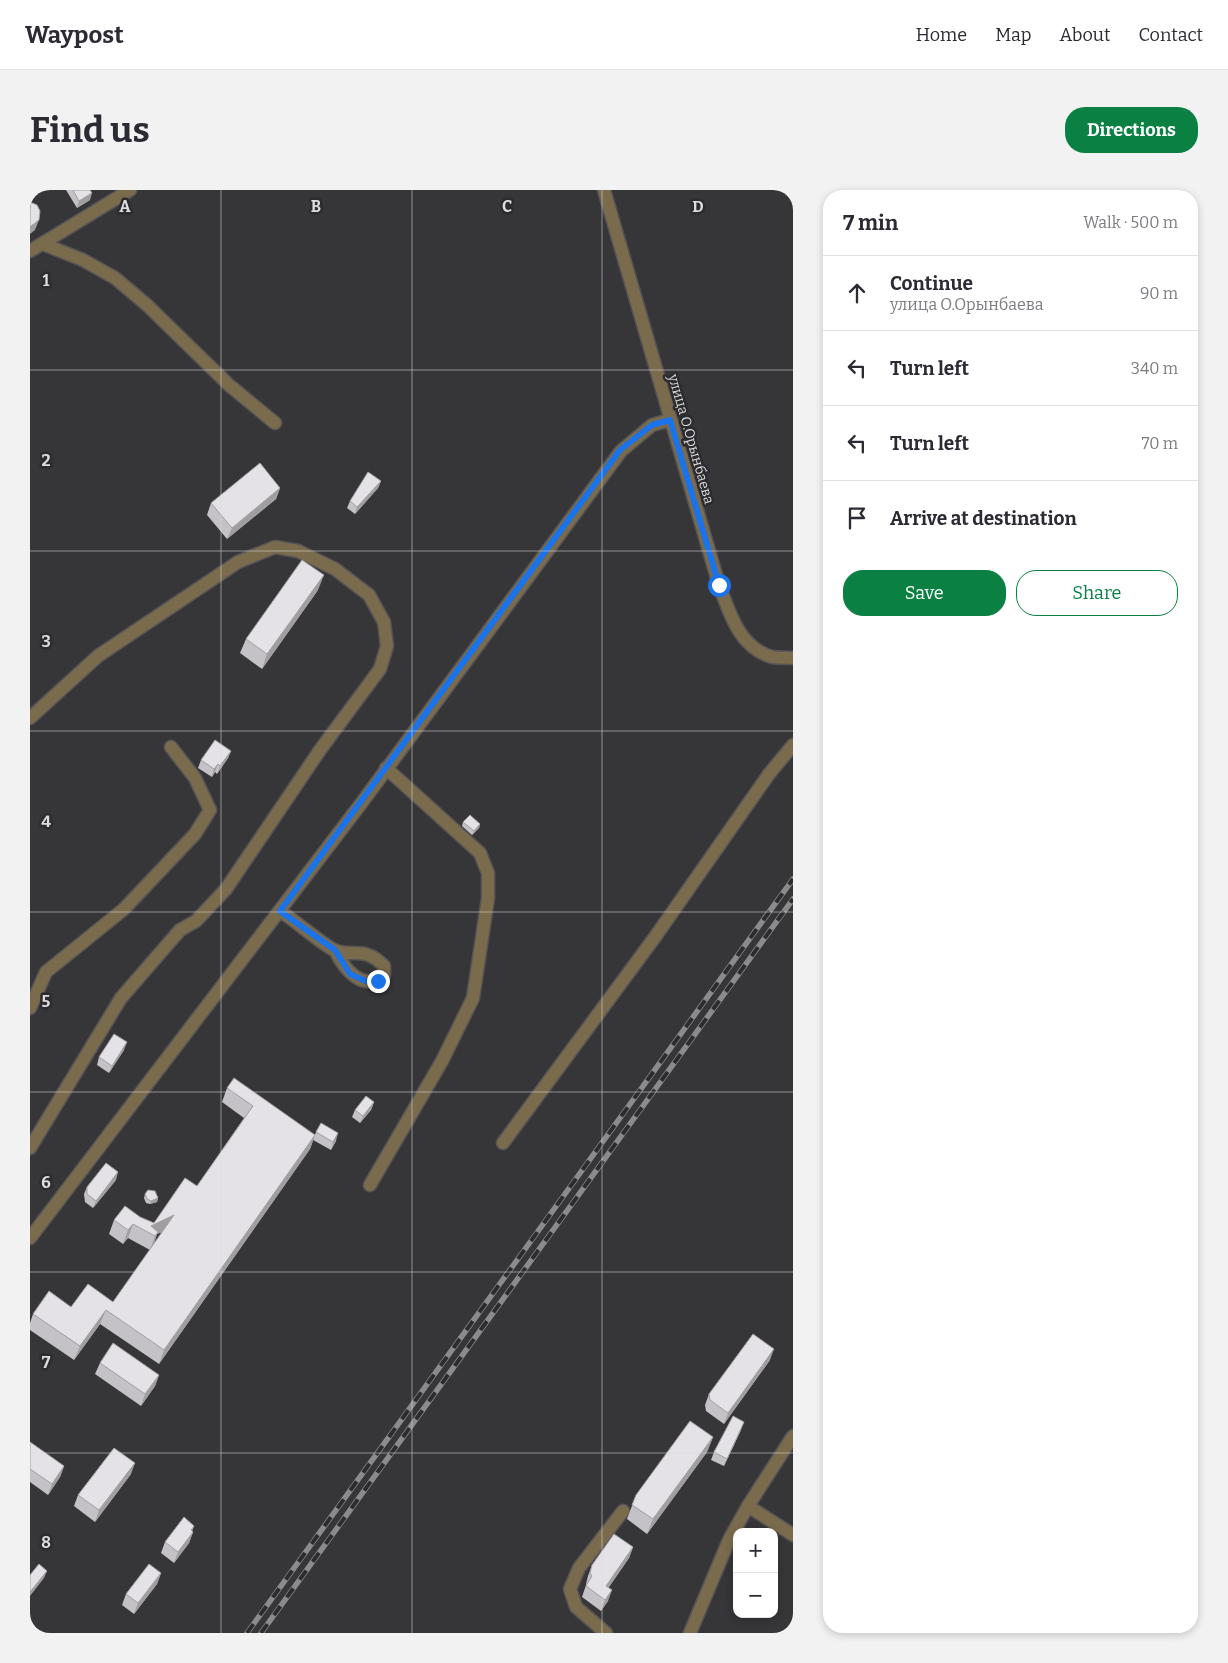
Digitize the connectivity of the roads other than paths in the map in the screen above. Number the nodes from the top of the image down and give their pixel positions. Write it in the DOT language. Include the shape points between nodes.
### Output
graph roads {
  1 [pos="130,190"];
  2 [pos="604,190"];
  3 [pos="43,244"];
  4 [pos="30,251"];
  5 [pos="670,420"];
  6 [pos="275,423"];
  7 [pos="787,658"];
  8 [pos="793,668"];
  9 [pos="30,718"];
  10 [pos="793,745"];
  11 [pos="171,747"];
  12 [pos="386,768"];
  13 [pos="280,911"];
  14 [pos="335,950"];
  15 [pos="30,1008"];
  16 [pos="503,1143"];
  17 [pos="30,1148"];
  18 [pos="370,1185"];
  19 [pos="30,1238"];
  20 [pos="793,1436"];
  21 [pos="748,1506"];
  22 [pos="623,1511"];
  23 [pos="793,1536"];
  24 [pos="606,1633"];
  25 [pos="690,1633"];
  1 -- 3 [label="street"];
  2 -- 5 [label="street, улица О.Орынбаева"];
  3 -- 4 [label="street"];
  3 -- 6 [label="street" via="116,278"];
  5 -- 7 [label="street, улица О.Орынбаева" via="730,614 747,644 771,657"];
  5 -- 12 [label="street" via="652,425 620,450"];
  7 -- 8 [label="street"];
  9 -- 17 [label="street" via="98,656 238,562 274,547 298,551 335,569 369,595 384,622 387,646 380,669 320,750 226,889 196,922 180,930 121,998"];
  10 -- 16 [label="street"];
  11 -- 15 [label="street" via="195,778 210,810 195,834 124,909 46,972"];
  12 -- 13 [label="street"];
  12 -- 18 [label="street" via="480,853 488,873 488,898 473,998 442,1061"];
  13 -- 14 [label="street"];
  13 -- 19 [label="street"];
  20 -- 21 [label="street"];
  21 -- 23 [label="street"];
  21 -- 25 [label="street" via="729,1540"];
  22 -- 24 [label="street" via="579,1568 570,1589 576,1607"];
}
